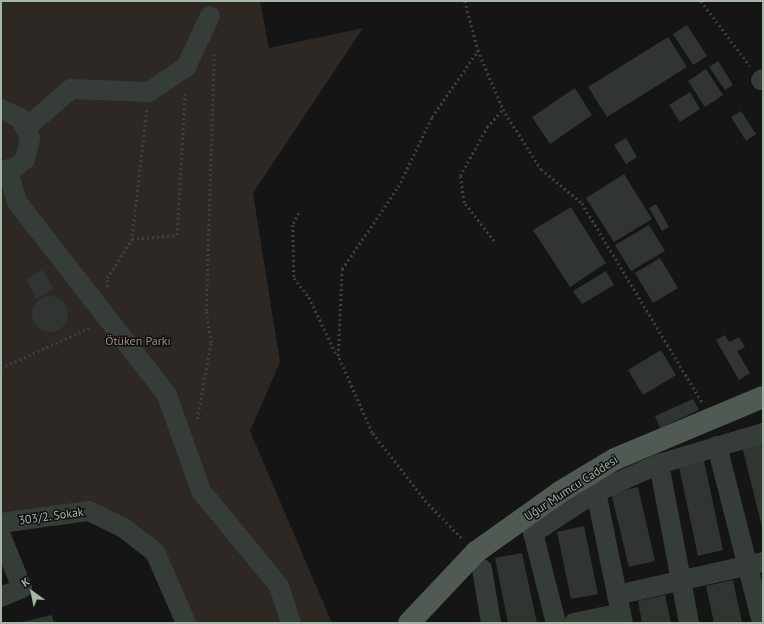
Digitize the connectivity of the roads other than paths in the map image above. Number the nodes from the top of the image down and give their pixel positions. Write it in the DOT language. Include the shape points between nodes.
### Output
graph roads {
  1 [pos="210,16"];
  2 [pos="1,109"];
  3 [pos="27,127"];
  4 [pos="4,172"];
  5 [pos="763,397"];
  6 [pos="763,433"];
  7 [pos="717,446"];
  8 [pos="659,464"];
  9 [pos="596,492"];
  10 [pos="1,523"];
  11 [pos="1,536"];
  12 [pos="479,561"];
  13 [pos="756,564"];
  14 [pos="679,581"];
  15 [pos="1,597"];
  16 [pos="621,610"];
  17 [pos="186,623"];
  18 [pos="291,623"];
  19 [pos="408,623"];
  20 [pos="491,623"];
  21 [pos="556,623"];
  22 [pos="574,623"];
  23 [pos="689,623"];
  24 [pos="762,623"];
  1 -- 3 [label="street" via="186,67 149,92 71,89"];
  2 -- 3 [label="street" via="11,112"];
  3 -- 4 [label="street" via="30,138 25,158"];
  4 -- 18 [label="street" via="17,202 166,395 202,491 279,586"];
  5 -- 12 [label="main road, Uğur Mumcu Caddesi" via="711,416 615,459 560,492"];
  6 -- 7 [label="street"];
  7 -- 8 [label="street"];
  7 -- 13 [label="street"];
  8 -- 9 [label="street"];
  8 -- 14 [label="street"];
  9 -- 16 [label="street"];
  9 -- 21 [label="street" via="533,534"];
  10 -- 17 [label="street, 303/2. Sokak" via="89,511 124,528 155,552"];
  11 -- 15 [label="street" via="22,588"];
  12 -- 19 [label="main road, Uğur Mumcu Caddesi"];
  12 -- 20 [label="street"];
  13 -- 14 [label="street"];
  13 -- 24 [label="street"];
  14 -- 16 [label="street"];
  14 -- 23 [label="street"];
  16 -- 22 [label="street"];
}
